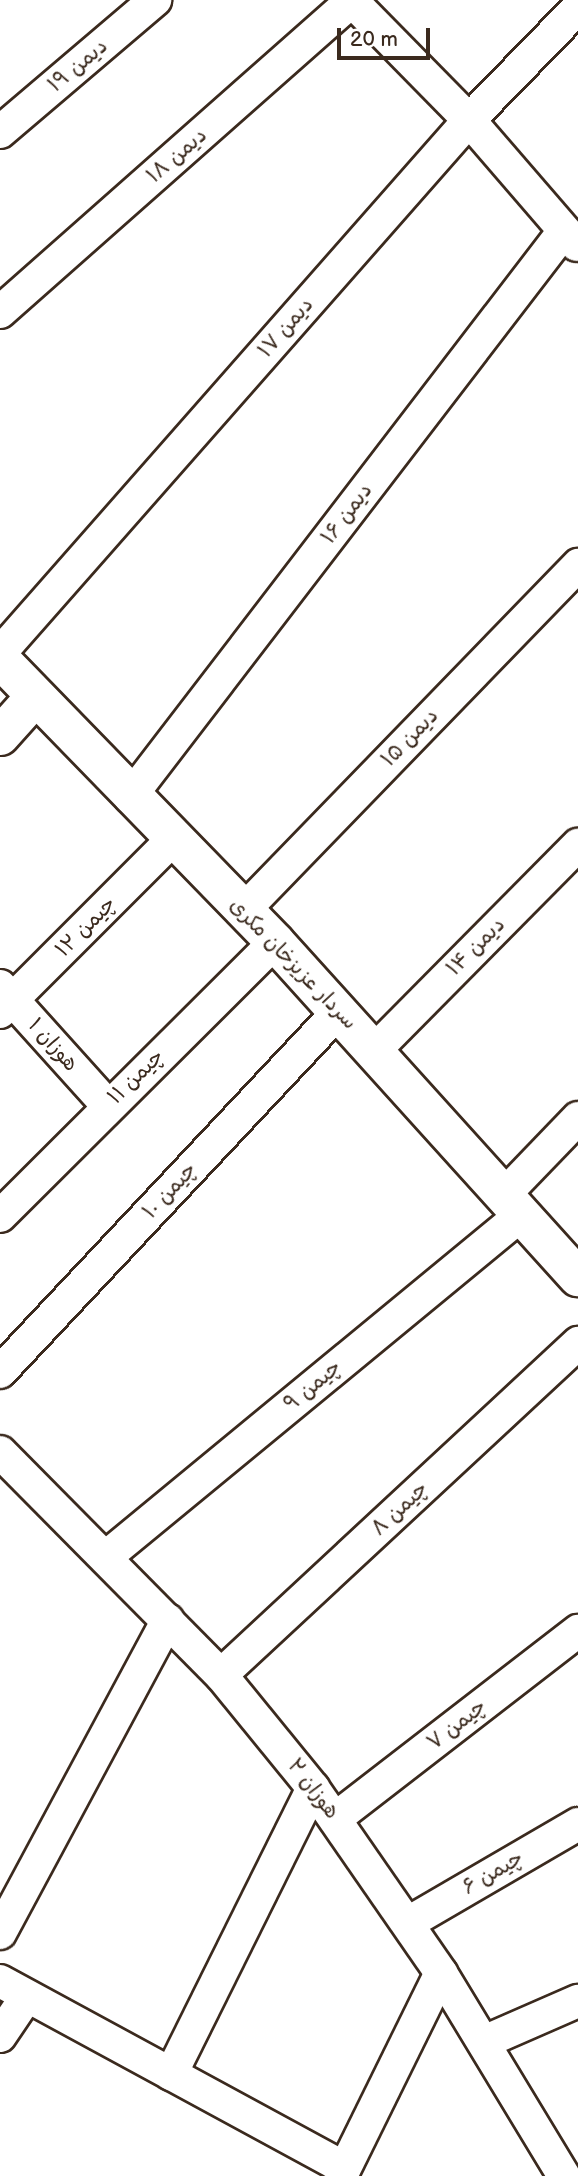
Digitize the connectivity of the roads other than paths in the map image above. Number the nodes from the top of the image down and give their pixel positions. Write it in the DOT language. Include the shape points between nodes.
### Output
graph roads {
  1 [pos="155,0"];
  2 [pos="352,0"];
  3 [pos="578,8"];
  4 [pos="469,120"];
  5 [pos="0,132"];
  6 [pos="571,239"];
  7 [pos="0,312"];
  8 [pos="578,565"];
  9 [pos="0,653"];
  10 [pos="0,659"];
  11 [pos="35,697"];
  12 [pos="0,736"];
  13 [pos="130,797"];
  14 [pos="172,840"];
  15 [pos="578,845"];
  16 [pos="243,911"];
  17 [pos="275,942"];
  18 [pos="4,999"];
  19 [pos="339,1011"];
  20 [pos="375,1050"];
  21 [pos="107,1105"];
  22 [pos="578,1118"];
  23 [pos="512,1205"];
  24 [pos="0,1216"];
  25 [pos="578,1278"];
  26 [pos="578,1343"];
  27 [pos="0,1372"];
  28 [pos="4,1466"];
  29 [pos="106,1557"];
  30 [pos="168,1620"];
  31 [pos="578,1631"];
  32 [pos="221,1675"];
  33 [pos="313,1788"];
  34 [pos="336,1818"];
  35 [pos="578,1824"];
  36 [pos="408,1923"];
  37 [pos="0,1933"];
  38 [pos="441,1973"];
  39 [pos="14,1989"];
  40 [pos="578,2001"];
  41 [pos="0,2036"];
  42 [pos="484,2042"];
  43 [pos="171,2074"];
  44 [pos="343,2172"];
  45 [pos="564,2176"];
  1 -- 5 [label="street, دیمن ۱۹"];
  2 -- 4 [label="street"];
  2 -- 7 [label="street, دیمن ۱۸"];
  3 -- 4 [label="street, دیمن ۱۷"];
  4 -- 6 [label="street"];
  4 -- 9 [label="street, دیمن ۱۷"];
  6 -- 13 [label="street, دیمن ۱۶"];
  8 -- 16 [label="street, دیمن ۱۵"];
  10 -- 11 [label="street, سردار عزیزخان مکری"];
  11 -- 12 [label="street"];
  11 -- 13 [label="street, سردار عزیزخان مکری"];
  13 -- 14 [label="street, سردار عزیزخان مکری"];
  14 -- 16 [label="street, سردار عزیزخان مکری"];
  14 -- 18 [label="street, چیمن ۱۲"];
  15 -- 20 [label="street, دیمن ۱۴"];
  16 -- 17 [label="street, سردار عزیزخان مکری"];
  17 -- 19 [label="street, سردار عزیزخان مکری"];
  17 -- 21 [label="street, چیمن ۱۱"];
  18 -- 21 [label="street, هوزان ۱"];
  19 -- 20 [label="street, سردار عزیزخان مکری"];
  19 -- 27 [label="street, چیمن ۱۰"];
  20 -- 23 [label="street, سردار عزیزخان مکری"];
  21 -- 24 [label="street, چیمن ۱۱"];
  22 -- 23 [label="street, چیمن ۹"];
  23 -- 25 [label="street, سردار عزیزخان مکری"];
  23 -- 29 [label="street, چیمن ۹"];
  26 -- 32 [label="street, چیمن ۸"];
  28 -- 29 [label="street, هوزان ۲"];
  29 -- 30 [label="street, هوزان ۲"];
  30 -- 32 [label="street, هوزان ۲"];
  30 -- 37 [label="street"];
  31 -- 34 [label="street, چیمن ۷"];
  32 -- 33 [label="street, هوزان ۲"];
  33 -- 34 [label="street, هوزان ۲"];
  33 -- 43 [label="street"];
  34 -- 36 [label="street, هوزان ۲"];
  35 -- 36 [label="street, چیمن ۶"];
  36 -- 38 [label="street, هوزان ۲"];
  38 -- 42 [label="street, هوزان ۲"];
  38 -- 44 [label="street"];
  39 -- 41 [label="street"];
  39 -- 43 [label="street"];
  40 -- 42 [label="street"];
  42 -- 45 [label="street, هوزان ۲"];
  43 -- 44 [label="street"];
}
